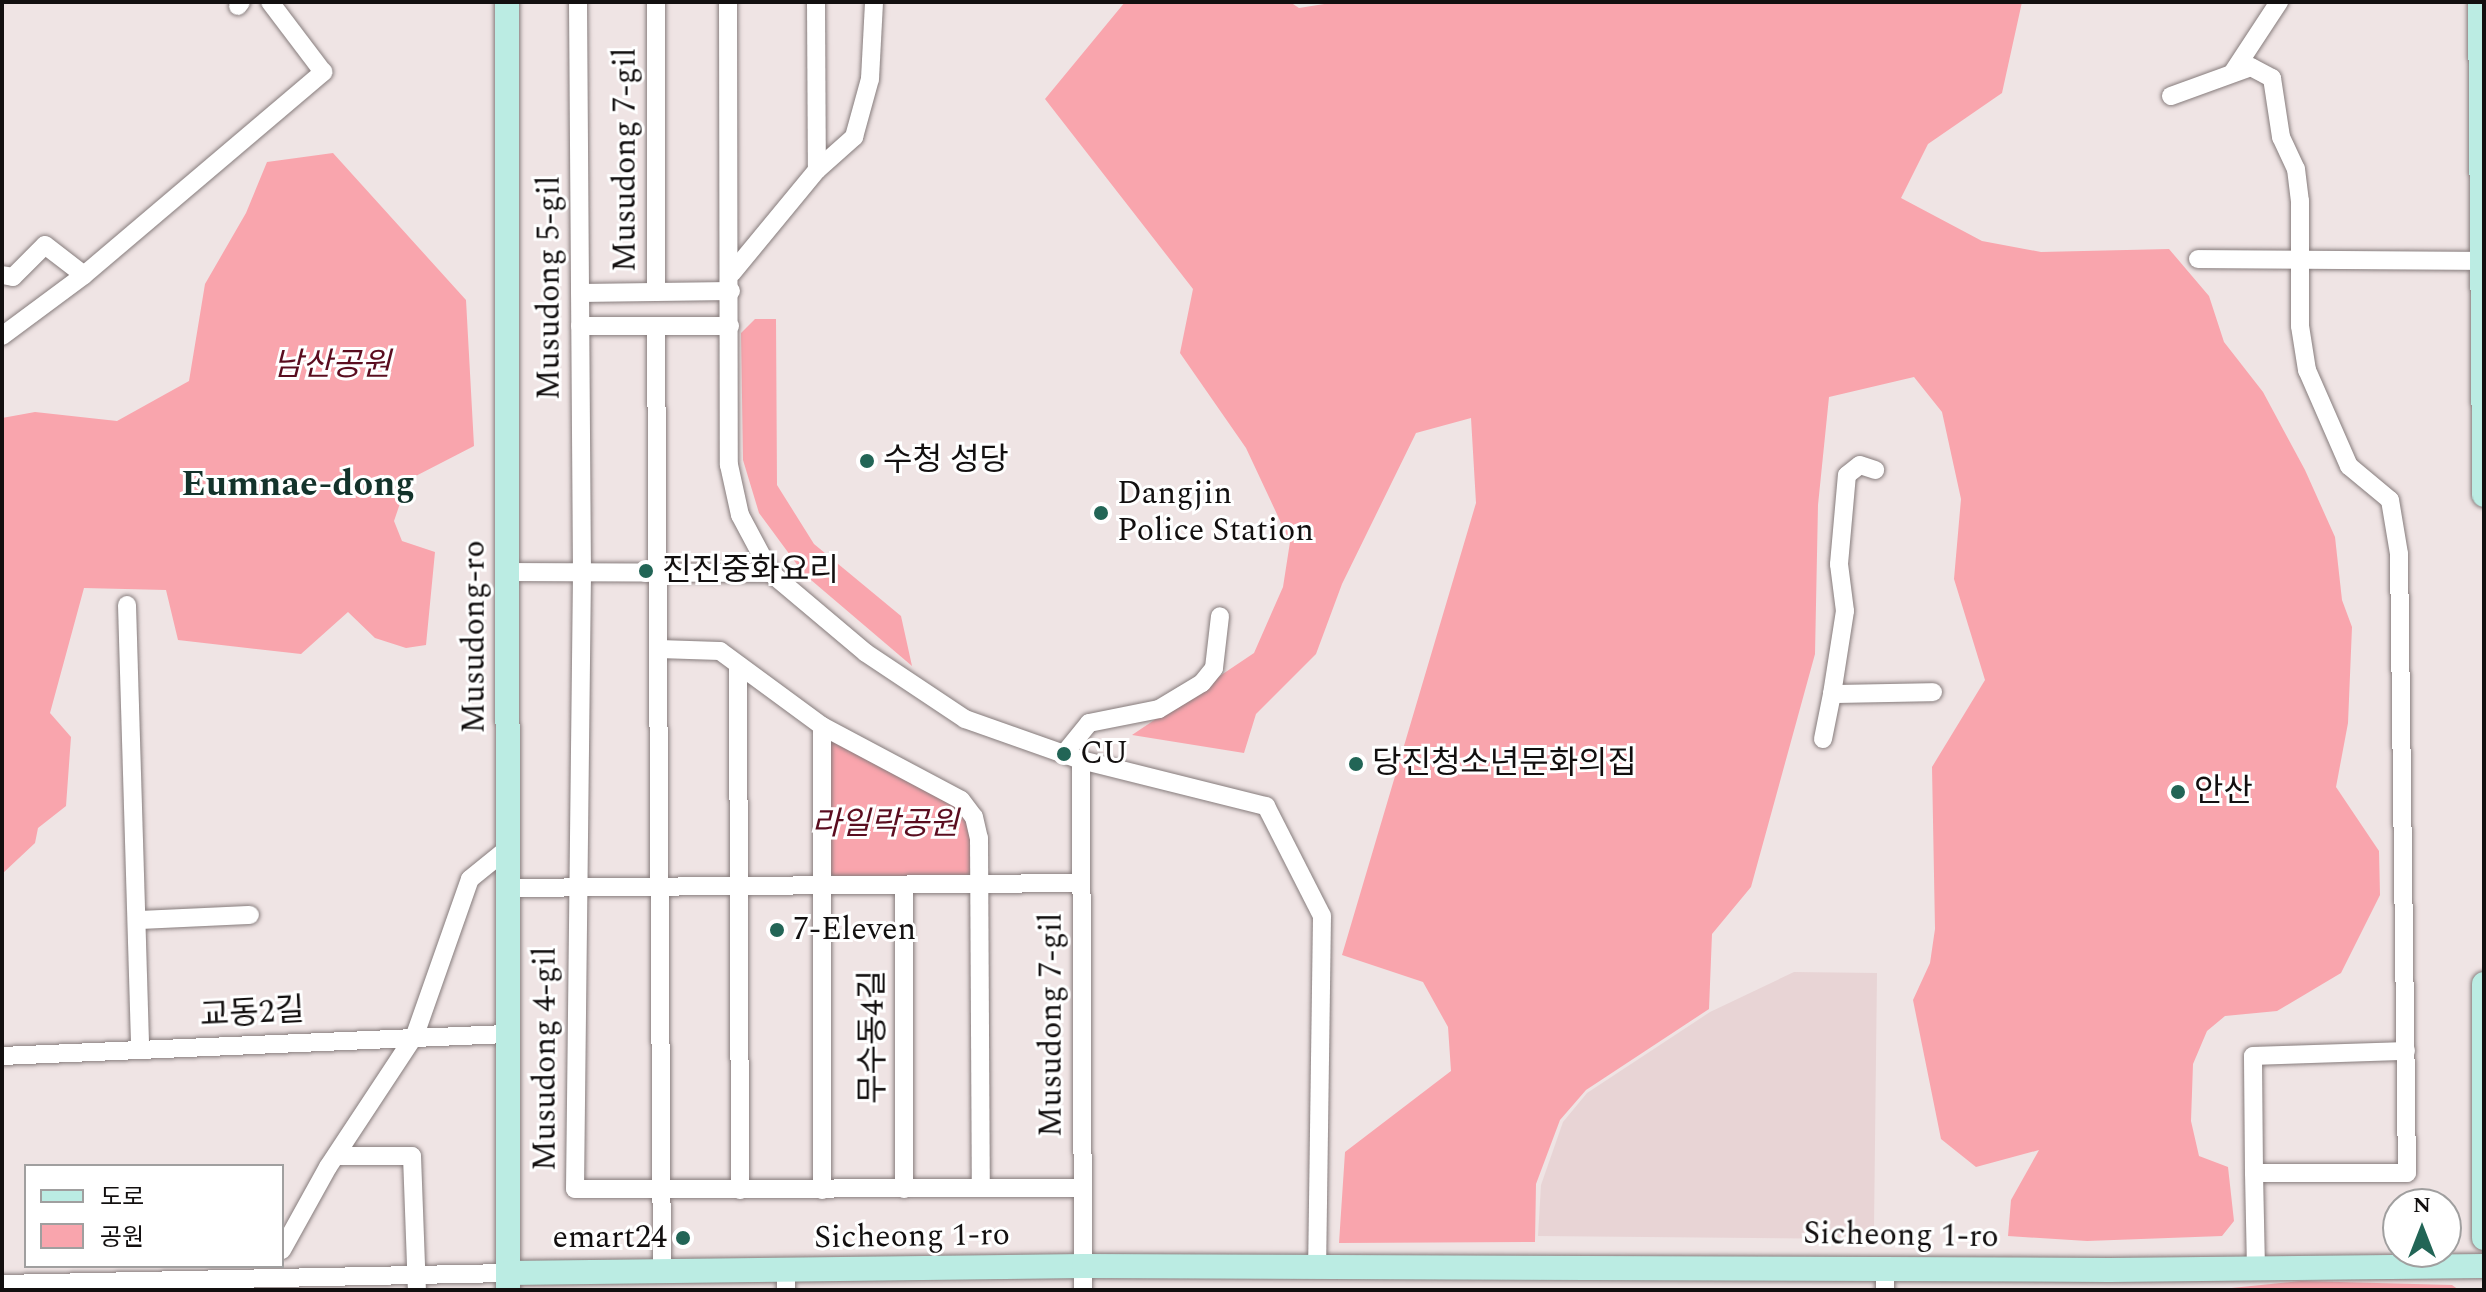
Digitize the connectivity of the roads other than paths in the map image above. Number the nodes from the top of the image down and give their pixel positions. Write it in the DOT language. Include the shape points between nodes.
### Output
graph roads {
  1 [pos="270,2"];
  2 [pos="507,2"];
  3 [pos="578,2"];
  4 [pos="656,2"];
  5 [pos="728,2"];
  6 [pos="816,2"];
  7 [pos="874,2"];
  8 [pos="2279,2"];
  9 [pos="2480,2"];
  10 [pos="2233,72"];
  11 [pos="2171,96"];
  12 [pos="817,170"];
  13 [pos="2198,259"];
  14 [pos="2300,260"];
  15 [pos="2482,261"];
  16 [pos="2,275"];
  17 [pos="84,275"];
  18 [pos="732,282"];
  19 [pos="656,292"];
  20 [pos="580,293"];
  21 [pos="580,326"];
  22 [pos="656,326"];
  23 [pos="730,326"];
  24 [pos="2,336"];
  25 [pos="1875,470"];
  26 [pos="2484,495"];
  27 [pos="507,572"];
  28 [pos="582,573"];
  29 [pos="658,573"];
  30 [pos="771,573"];
  31 [pos="127,605"];
  32 [pos="1220,616"];
  33 [pos="659,649"];
  34 [pos="738,666"];
  35 [pos="1933,692"];
  36 [pos="1832,694"];
  37 [pos="822,726"];
  38 [pos="1823,739"];
  39 [pos="1072,757"];
  40 [pos="506,850"];
  41 [pos="1081,883"];
  42 [pos="979,884"];
  43 [pos="904,886"];
  44 [pos="821,887"];
  45 [pos="507,888"];
  46 [pos="739,888"];
  47 [pos="658,889"];
  48 [pos="576,890"];
  49 [pos="250,915"];
  50 [pos="138,920"];
  51 [pos="2484,984"];
  52 [pos="506,1034"];
  53 [pos="415,1035"];
  54 [pos="140,1050"];
  55 [pos="2406,1051"];
  56 [pos="2,1056"];
  57 [pos="336,1156"];
  58 [pos="2254,1173"];
  59 [pos="981,1188"];
  60 [pos="1083,1188"];
  61 [pos="904,1189"];
  62 [pos="662,1190"];
  63 [pos="740,1190"];
  64 [pos="822,1190"];
  65 [pos="2484,1238"];
  66 [pos="284,1247"];
  67 [pos="2484,1266"];
  68 [pos="1317,1269"];
  69 [pos="2256,1269"];
  70 [pos="662,1272"];
  71 [pos="1083,1278"];
  72 [pos="1885,1278"];
  73 [pos="270,1279"];
  74 [pos="786,1280"];
  75 [pos="508,1282"];
  76 [pos="416,1283"];
  77 [pos="2,1284"];
  1 -- 17 [label="street" via="323,72"];
  2 -- 27 [label="street, Musudong-ro"];
  3 -- 20 [label="street, Musudong 5-gil"];
  4 -- 19 [label="street, Musudong 7-gil"];
  5 -- 18 [label="street"];
  6 -- 12 [label="street"];
  7 -- 12 [label="street" via="870,79 854,137"];
  8 -- 10 [label="street"];
  9 -- 15 [label="street"];
  10 -- 11 [label="street"];
  10 -- 14 [label="street" via="2251,67 2272,78 2281,137 2296,169"];
  12 -- 18 [label="street"];
  13 -- 14 [label="street"];
  14 -- 15 [label="street"];
  14 -- 55 [label="street" via="2300,326 2307,370 2349,466 2390,500 2399,554"];
  15 -- 26 [label="street"];
  16 -- 17 [label="street" via="13,277 45,245"];
  17 -- 24 [label="street"];
  18 -- 19 [label="street, Musudong 7-gil"];
  18 -- 23 [label="street"];
  19 -- 20 [label="street"];
  20 -- 21 [label="street, Musudong 5-gil"];
  21 -- 22 [label="street"];
  21 -- 28 [label="street, Musudong 5-gil"];
  22 -- 23 [label="street"];
  22 -- 29 [label="street"];
  23 -- 30 [label="street" via="729,465 740,515"];
  25 -- 36 [label="street" via="1860,465 1847,475 1839,564 1845,611"];
  27 -- 28 [label="street"];
  27 -- 40 [label="street, Musudong-ro"];
  28 -- 29 [label="street"];
  28 -- 48 [label="street, Musudong 4-gil"];
  29 -- 30 [label="street"];
  29 -- 33 [label="street"];
  30 -- 39 [label="street" via="866,653 965,719"];
  31 -- 50 [label="street"];
  32 -- 39 [label="street" via="1214,668 1202,683 1159,709 1089,723"];
  33 -- 34 [label="street" via="720,651"];
  33 -- 47 [label="street"];
  34 -- 37 [label="street"];
  34 -- 46 [label="street"];
  35 -- 36 [label="street"];
  36 -- 38 [label="street"];
  37 -- 42 [label="street" via="961,800 978,826"];
  37 -- 44 [label="street"];
  39 -- 41 [label="street, Musudong 7-gil"];
  39 -- 68 [label="street" via="1266,806 1322,916"];
  40 -- 45 [label="street, Musudong-ro"];
  40 -- 53 [label="street" via="470,879"];
  41 -- 42 [label="street"];
  41 -- 60 [label="street, Musudong 7-gil"];
  42 -- 43 [label="street"];
  42 -- 59 [label="street"];
  43 -- 44 [label="street"];
  43 -- 61 [label="street, 무수동4길"];
  44 -- 46 [label="street"];
  44 -- 64 [label="street"];
  45 -- 48 [label="street"];
  45 -- 52 [label="street, Musudong-ro"];
  46 -- 47 [label="street"];
  46 -- 63 [label="street"];
  47 -- 48 [label="street"];
  47 -- 62 [label="street"];
  48 -- 62 [label="street, Musudong 4-gil" via="575,1189"];
  49 -- 50 [label="street"];
  50 -- 54 [label="street"];
  51 -- 65 [label="street"];
  52 -- 53 [label="street, 교동2길"];
  52 -- 75 [label="street, Musudong-ro"];
  53 -- 54 [label="street, 교동2길"];
  53 -- 57 [label="street"];
  54 -- 56 [label="street, 교동2길"];
  55 -- 58 [label="street" via="2253,1056"];
  55 -- 58 [label="street" via="2407,1173"];
  57 -- 66 [label="street"];
  57 -- 76 [label="street" via="412,1156"];
  58 -- 69 [label="street"];
  59 -- 60 [label="street, Musudong 4-gil"];
  59 -- 61 [label="street, Musudong 4-gil"];
  60 -- 71 [label="street, Musudong 7-gil"];
  61 -- 64 [label="street, Musudong 4-gil"];
  62 -- 63 [label="street, Musudong 4-gil"];
  62 -- 70 [label="street"];
  63 -- 64 [label="street, Musudong 4-gil"];
  67 -- 69 [label="street, Sicheong 1-ro"];
  68 -- 71 [label="street, Sicheong 1-ro"];
  68 -- 72 [label="street, Sicheong 1-ro"];
  69 -- 72 [label="street, Sicheong 1-ro"];
  70 -- 74 [label="street, Sicheong 1-ro"];
  70 -- 75 [label="street, Sicheong 1-ro"];
  71 -- 74 [label="street, Sicheong 1-ro"];
  73 -- 76 [label="street"];
  73 -- 77 [label="street"];
  75 -- 76 [label="street"];
}
